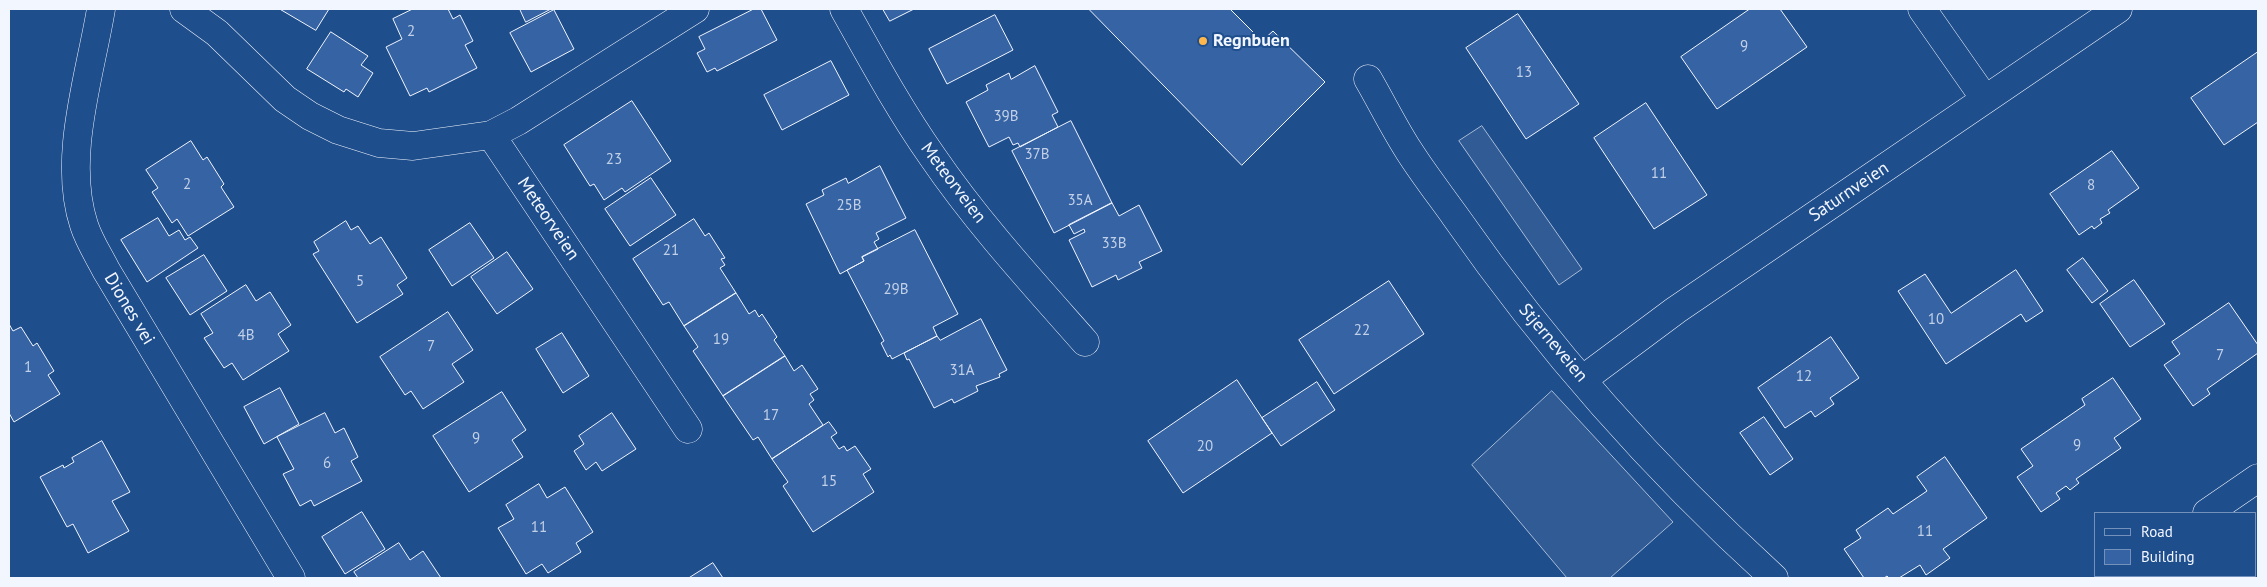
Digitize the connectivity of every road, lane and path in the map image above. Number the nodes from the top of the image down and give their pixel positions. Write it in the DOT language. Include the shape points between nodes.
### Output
graph roads {
  1 [pos="101,9"];
  2 [pos="184,9"];
  3 [pos="695,9"];
  4 [pos="844,9"];
  5 [pos="1922,9"];
  6 [pos="2118,9"];
  7 [pos="1368,79"];
  8 [pos="1985,99"];
  9 [pos="490,135"];
  10 [pos="1085,342"];
  11 [pos="1582,380"];
  12 [pos="688,429"];
  13 [pos="2258,478"];
  14 [pos="2208,512"];
  15 [pos="291,578"];
  16 [pos="1774,578"];
  1 -- 15 [label="street, Diones vei" via="76,153 78,200 84,226 106,270"];
  2 -- 9 [label="street" via="218,33 286,99 338,130 379,143 413,146"];
  3 -- 9 [label="street" via="518,121"];
  4 -- 10 [label="street, Meteorveien" via="891,96 932,158 999,244"];
  5 -- 8 [label="street"];
  6 -- 8 [label="street, Saturnveien"];
  7 -- 11 [label="street, Stjerneveien" via="1409,151 1486,260"];
  8 -- 11 [label="street, Saturnveien" via="1676,310"];
  9 -- 12 [label="street, Meteorveien"];
  11 -- 16 [label="street, Stjerneveien" via="1663,470"];
  13 -- 14 [label="street"];
}
